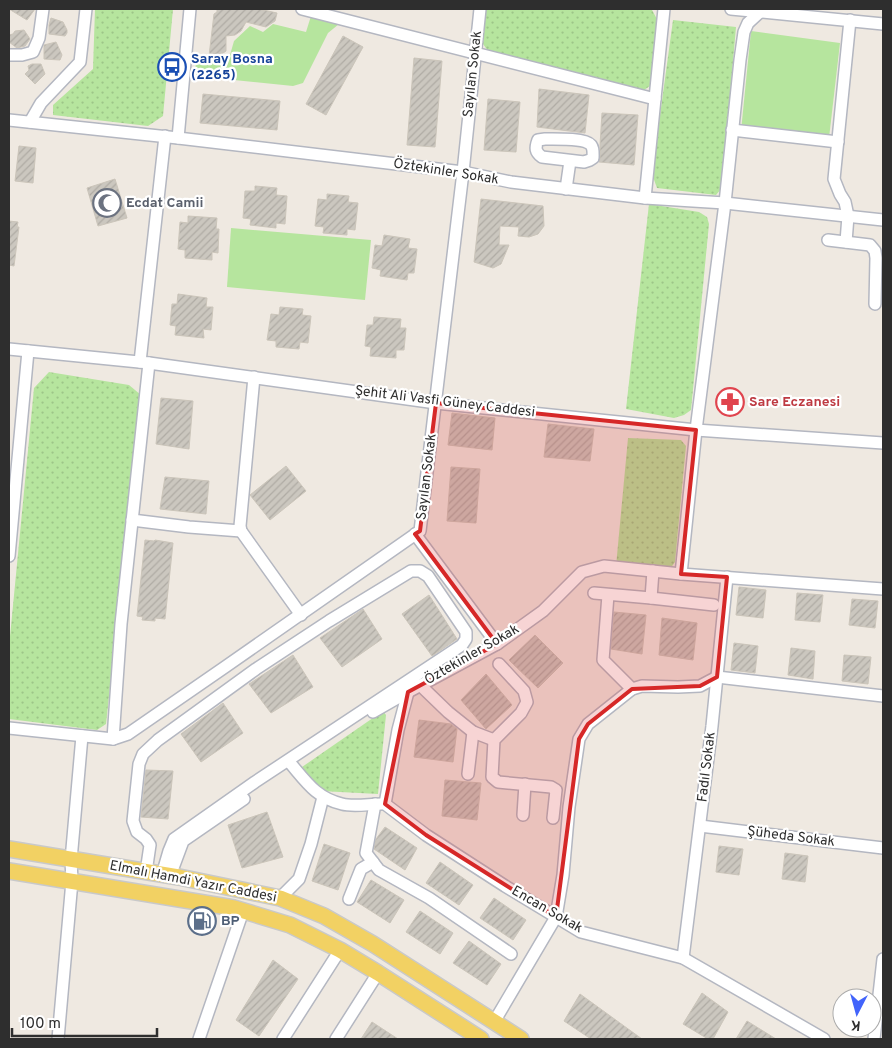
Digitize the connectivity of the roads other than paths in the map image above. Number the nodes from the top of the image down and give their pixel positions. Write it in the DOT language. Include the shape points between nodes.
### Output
graph roads {
  1 [pos="43,9"];
  2 [pos="86,9"];
  3 [pos="190,9"];
  4 [pos="302,9"];
  5 [pos="480,9"];
  6 [pos="664,9"];
  7 [pos="731,9"];
  8 [pos="761,10"];
  9 [pos="850,20"];
  10 [pos="883,24"];
  11 [pos="475,52"];
  12 [pos="9,55"];
  13 [pos="655,99"];
  14 [pos="9,120"];
  15 [pos="30,122"];
  16 [pos="732,130"];
  17 [pos="165,136"];
  18 [pos="178,138"];
  19 [pos="838,142"];
  20 [pos="570,161"];
  21 [pos="463,172"];
  22 [pos="566,189"];
  23 [pos="645,198"];
  24 [pos="725,203"];
  25 [pos="848,216"];
  26 [pos="883,220"];
  27 [pos="828,240"];
  28 [pos="846,242"];
  29 [pos="874,304"];
  30 [pos="9,349"];
  31 [pos="28,351"];
  32 [pos="144,362"];
  33 [pos="254,377"];
  34 [pos="436,403"];
  35 [pos="696,430"];
  36 [pos="883,443"];
  37 [pos="132,520"];
  38 [pos="241,531"];
  39 [pos="415,534"];
  40 [pos="10,539"];
  41 [pos="9,556"];
  42 [pos="653,571"];
  43 [pos="681,574"];
  44 [pos="727,577"];
  45 [pos="883,590"];
  46 [pos="594,594"];
  47 [pos="608,595"];
  48 [pos="651,598"];
  49 [pos="714,605"];
  50 [pos="301,615"];
  51 [pos="497,644"];
  52 [pos="499,664"];
  53 [pos="717,677"];
  54 [pos="420,685"];
  55 [pos="632,689"];
  56 [pos="408,692"];
  57 [pos="883,696"];
  58 [pos="9,728"];
  59 [pos="473,732"];
  60 [pos="82,736"];
  61 [pos="113,739"];
  62 [pos="494,740"];
  63 [pos="292,764"];
  64 [pos="468,774"];
  65 [pos="525,784"];
  66 [pos="323,798"];
  67 [pos="380,804"];
  68 [pos="523,815"];
  69 [pos="553,818"];
  70 [pos="700,826"];
  71 [pos="883,848"];
  72 [pos="9,849"];
  73 [pos="71,860"];
  74 [pos="373,862"];
  75 [pos="9,871"];
  76 [pos="146,872"];
  77 [pos="166,875"];
  78 [pos="72,882"];
  79 [pos="280,898"];
  80 [pos="349,898"];
  81 [pos="243,911"];
  82 [pos="556,916"];
  83 [pos="340,950"];
  84 [pos="512,954"];
  85 [pos="683,958"];
  86 [pos="883,959"];
  87 [pos="378,973"];
  88 [pos="494,1022"];
  89 [pos="58,1039"];
  90 [pos="199,1039"];
  91 [pos="283,1039"];
  92 [pos="336,1039"];
  93 [pos="481,1039"];
  94 [pos="521,1039"];
  95 [pos="824,1039"];
  96 [pos="874,1039"];
  1 -- 12 [label="street" via="39,38 33,52"];
  2 -- 15 [label="street" via="80,62 41,103"];
  3 -- 18 [label="street"];
  4 -- 11 [label="street"];
  5 -- 11 [label="street, Sayılan Sokak"];
  6 -- 13 [label="street"];
  7 -- 8 [label="street"];
  8 -- 9 [label="street"];
  8 -- 16 [label="street" via="744,32"];
  9 -- 10 [label="street"];
  9 -- 19 [label="street"];
  11 -- 13 [label="street"];
  11 -- 21 [label="street, Sayılan Sokak"];
  13 -- 23 [label="street"];
  14 -- 15 [label="street, Öztekinler Sokak"];
  15 -- 17 [label="street, Öztekinler Sokak"];
  16 -- 19 [label="street"];
  16 -- 24 [label="street"];
  17 -- 18 [label="street, Öztekinler Sokak"];
  17 -- 32 [label="street"];
  18 -- 21 [label="street, Öztekinler Sokak"];
  19 -- 25 [label="street" via="834,179"];
  20 -- 22 [label="street"];
  21 -- 22 [label="street, Öztekinler Sokak"];
  21 -- 34 [label="street, Sayılan Sokak"];
  22 -- 23 [label="street, Öztekinler Sokak"];
  23 -- 24 [label="street, Öztekinler Sokak"];
  24 -- 25 [label="street, Öztekinler Sokak"];
  24 -- 35 [label="street"];
  25 -- 26 [label="street, Öztekinler Sokak"];
  25 -- 28 [label="street"];
  27 -- 28 [label="street"];
  28 -- 29 [label="street" via="870,245 875,251"];
  30 -- 31 [label="street, Şehit Ali Vasfi Güney Caddesi"];
  31 -- 32 [label="street, Şehit Ali Vasfi Güney Caddesi"];
  31 -- 40 [label="street"];
  32 -- 33 [label="street, Şehit Ali Vasfi Güney Caddesi"];
  32 -- 37 [label="street"];
  33 -- 34 [label="street, Şehit Ali Vasfi Güney Caddesi"];
  33 -- 38 [label="street"];
  34 -- 35 [label="street, Şehit Ali Vasfi Güney Caddesi"];
  34 -- 39 [label="street, Sayılan Sokak" via="420,531"];
  35 -- 36 [label="street, Şehit Ali Vasfi Güney Caddesi"];
  35 -- 43 [label="street"];
  37 -- 38 [label="street"];
  37 -- 61 [label="street"];
  38 -- 50 [label="street"];
  39 -- 50 [label="street, Sayılan Sokak"];
  39 -- 51 [label="street"];
  40 -- 41 [label="street"];
  42 -- 43 [label="street, Öztekinler Sokak"];
  42 -- 48 [label="street"];
  42 -- 51 [label="street, Öztekinler Sokak" via="604,566 582,572 543,611"];
  43 -- 44 [label="street, Öztekinler Sokak"];
  44 -- 45 [label="street, Öztekinler Sokak"];
  44 -- 53 [label="street, Fadıl Sokak"];
  46 -- 47 [label="street"];
  47 -- 48 [label="street"];
  47 -- 55 [label="street" via="603,660"];
  48 -- 49 [label="street"];
  50 -- 61 [label="street, Sayılan Sokak" via="128,734"];
  51 -- 54 [label="street, Öztekinler Sokak"];
  52 -- 62 [label="street" via="524,691 527,702 521,713"];
  53 -- 55 [label="street" via="700,686 642,686"];
  53 -- 57 [label="street"];
  53 -- 70 [label="street, Fadıl Sokak"];
  54 -- 56 [label="street, Öztekinler Sokak"];
  54 -- 59 [label="street"];
  55 -- 82 [label="street" via="588,724 579,739"];
  56 -- 63 [label="street, Öztekinler Sokak"];
  56 -- 67 [label="street"];
  58 -- 60 [label="street, Sayılan Sokak"];
  59 -- 62 [label="street"];
  59 -- 64 [label="street"];
  60 -- 61 [label="street, Sayılan Sokak"];
  60 -- 73 [label="street"];
  62 -- 65 [label="street" via="492,777 498,782"];
  63 -- 66 [label="street"];
  63 -- 77 [label="street, Öztekinler Sokak" via="183,841"];
  65 -- 68 [label="street"];
  65 -- 69 [label="street" via="556,790"];
  66 -- 67 [label="street" via="344,804"];
  66 -- 79 [label="street" via="299,879"];
  67 -- 74 [label="street" via="366,853"];
  67 -- 82 [label="street, Encan Sokak" via="504,886"];
  70 -- 71 [label="street, Şüheda Sokak"];
  70 -- 85 [label="street, Fadıl Sokak"];
  72 -- 73 [label="main road, Elmalı Hamdi Yazır Caddesi"];
  73 -- 76 [label="main road, Elmalı Hamdi Yazır Caddesi"];
  73 -- 78 [label="street"];
  74 -- 80 [label="street" via="361,869"];
  74 -- 84 [label="street" via="379,870 429,898"];
  75 -- 78 [label="main road, Elmalı Hamdi Yazır Caddesi"];
  76 -- 77 [label="main road, Elmalı Hamdi Yazır Caddesi"];
  76 -- 77 [label="street" via="150,845 137,832 133,821 143,754 218,696 329,621 411,571 420,571 428,576 466,632 462,645 174,839"];
  77 -- 79 [label="main road, Elmalı Hamdi Yazır Caddesi"];
  78 -- 81 [label="main road, Elmalı Hamdi Yazır Caddesi"];
  78 -- 89 [label="street"];
  79 -- 88 [label="main road, Elmalı Hamdi Yazır Caddesi" via="324,916 373,944"];
  81 -- 83 [label="main road, Elmalı Hamdi Yazır Caddesi" via="290,925"];
  81 -- 90 [label="street"];
  82 -- 85 [label="street, Encan Sokak" via="581,932"];
  82 -- 88 [label="street"];
  83 -- 87 [label="main road, Elmalı Hamdi Yazır Caddesi"];
  83 -- 91 [label="street"];
  85 -- 95 [label="street, Encan Sokak"];
  86 -- 96 [label="street"];
  87 -- 92 [label="street"];
  87 -- 93 [label="main road, Elmalı Hamdi Yazır Caddesi"];
  88 -- 94 [label="main road, Elmalı Hamdi Yazır Caddesi"];
}
